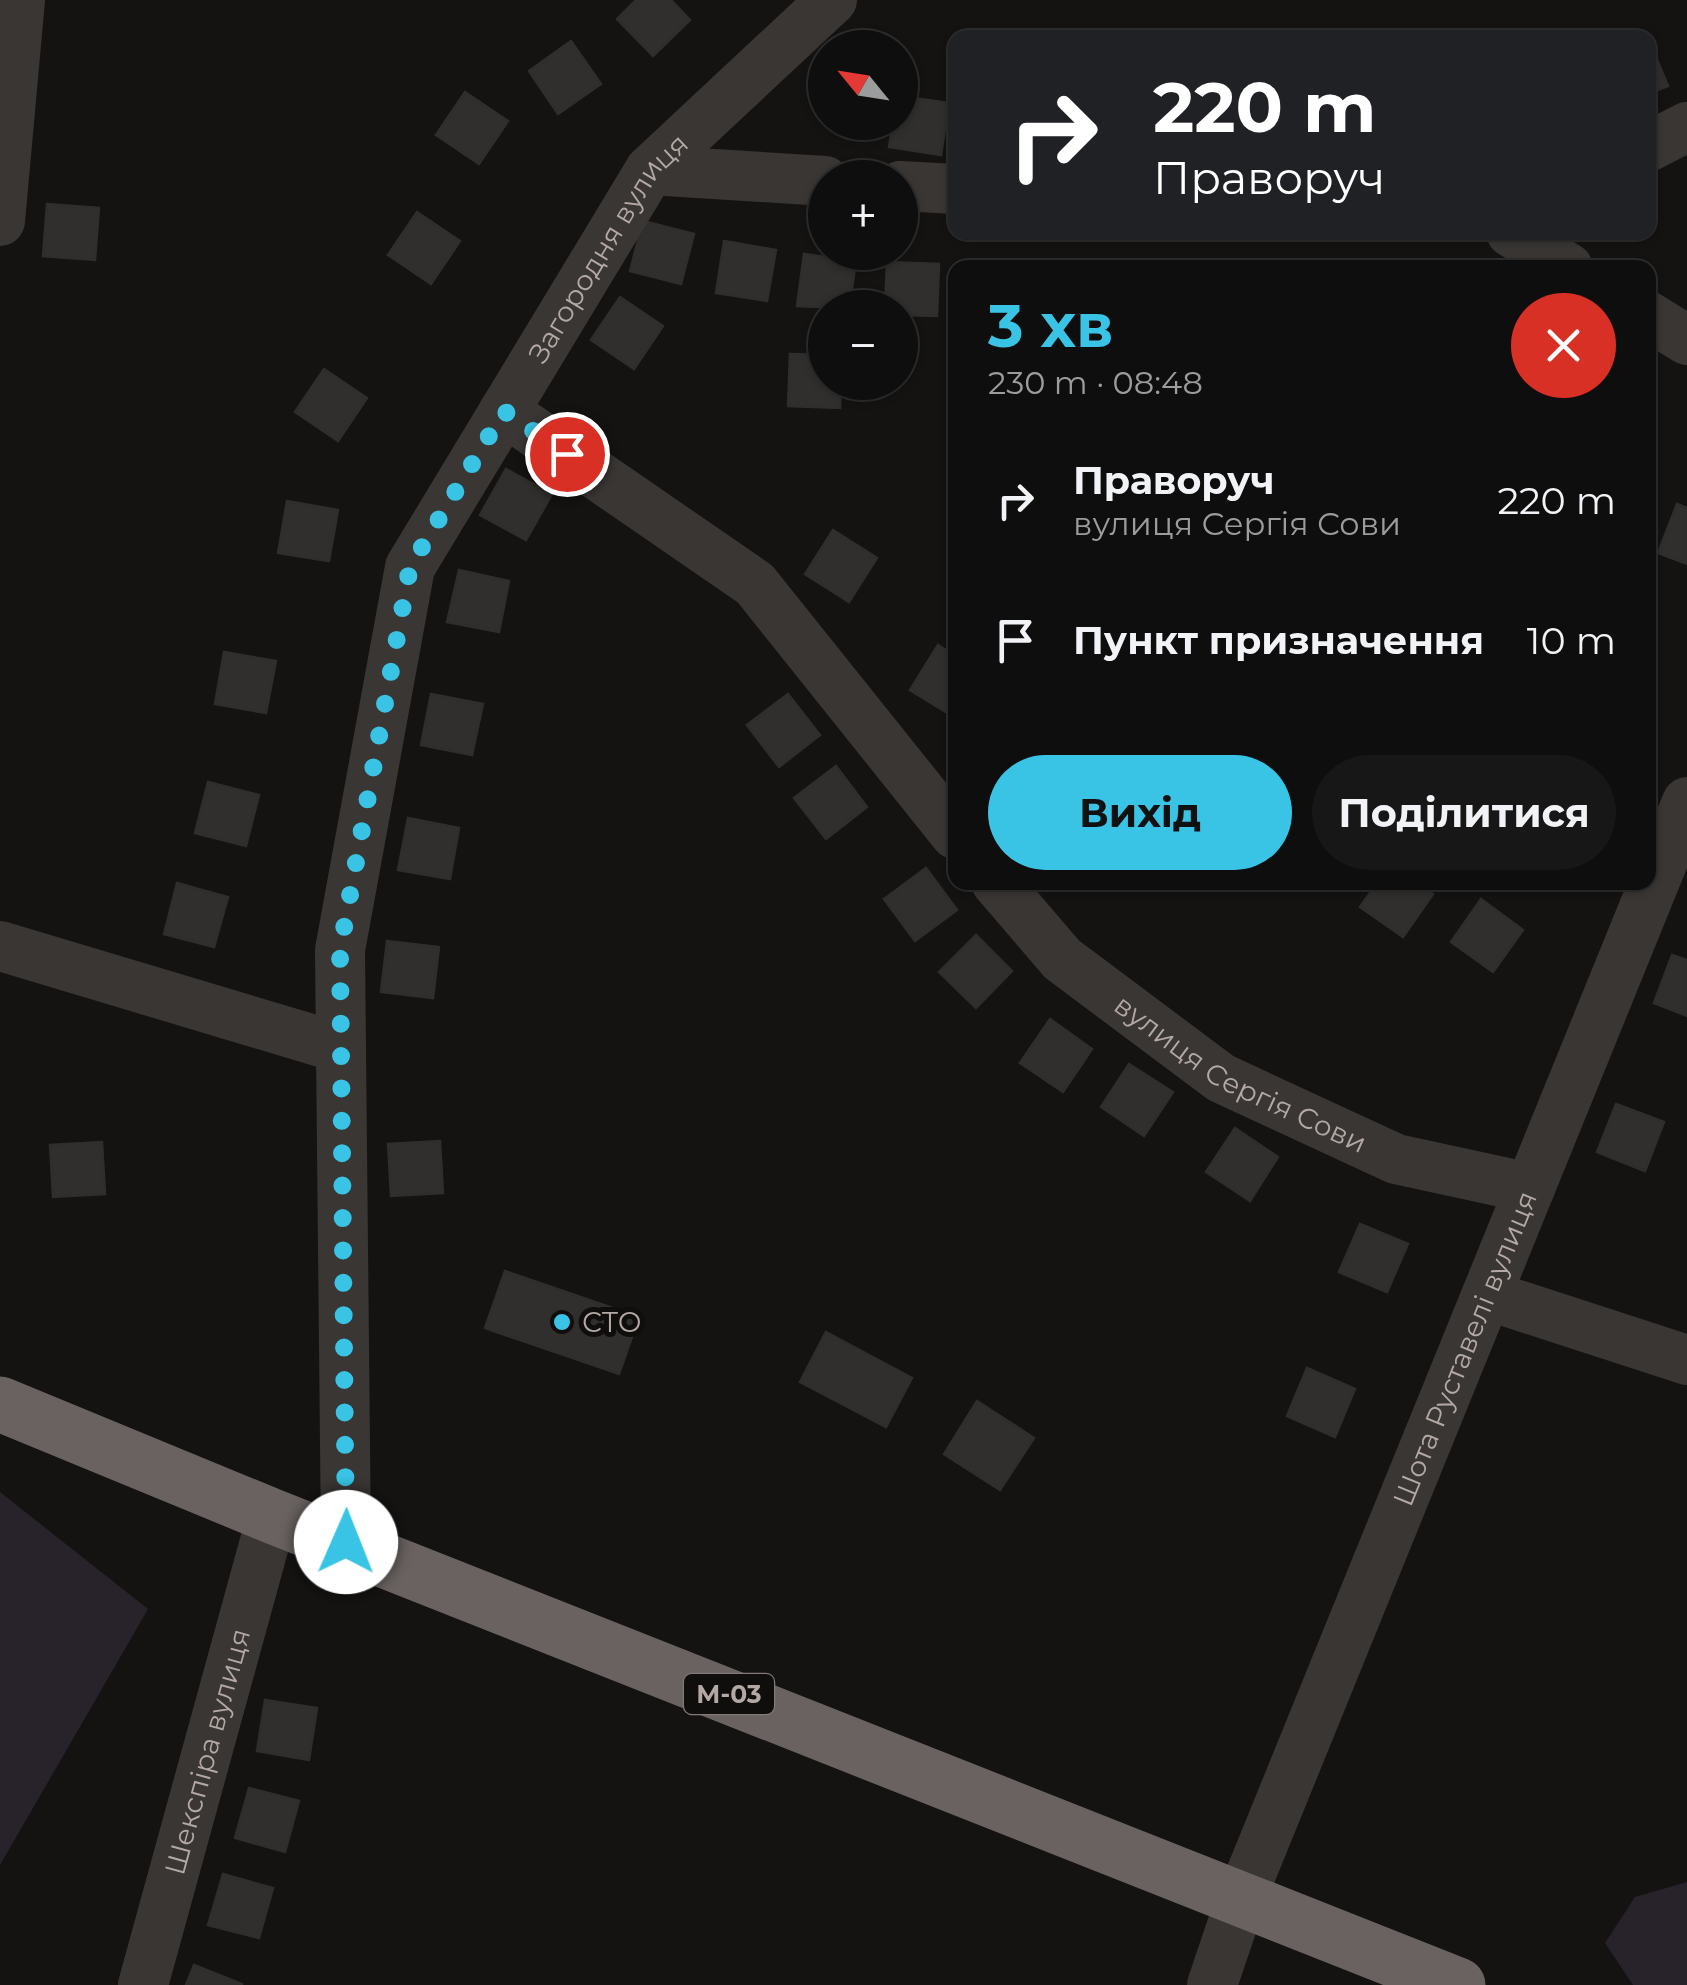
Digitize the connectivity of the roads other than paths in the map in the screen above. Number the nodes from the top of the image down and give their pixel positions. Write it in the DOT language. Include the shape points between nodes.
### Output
graph roads {
  1 [pos="20,0"];
  2 [pos="832,0"];
  3 [pos="1687,126"];
  4 [pos="1656,142"];
  5 [pos="650,170"];
  6 [pos="808,180"];
  7 [pos="918,187"];
  8 [pos="948,189"];
  9 [pos="0,222"];
  10 [pos="1524,240"];
  11 [pos="1556,260"];
  12 [pos="1656,321"];
  13 [pos="1687,340"];
  14 [pos="504,411"];
  15 [pos="1687,802"];
  16 [pos="948,825"];
  17 [pos="1656,878"];
  18 [pos="1003,890"];
  19 [pos="1651,890"];
  20 [pos="0,946"];
  21 [pos="341,1048"];
  22 [pos="1530,1188"];
  23 [pos="1490,1296"];
  24 [pos="1687,1360"];
  25 [pos="0,1404"];
  26 [pos="272,1516"];
  27 [pos="346,1542"];
  28 [pos="1242,1896"];
  29 [pos="143,1985"];
  30 [pos="1212,1985"];
  31 [pos="1458,1985"];
  1 -- 9 [label="street"];
  2 -- 5 [label="street, Загородня вулиця"];
  3 -- 4 [label="street"];
  5 -- 6 [label="street"];
  5 -- 14 [label="street, Загородня вулиця"];
  7 -- 8 [label="street"];
  10 -- 11 [label="street"];
  12 -- 13 [label="street"];
  14 -- 16 [label="street" via="755,584"];
  14 -- 21 [label="street, Загородня вулиця" via="410,567 340,950"];
  15 -- 17 [label="street, Шота Руставелі вулиця"];
  18 -- 22 [label="street, вулиця Сергія Сови" via="1062,960 1221,1078 1396,1159"];
  19 -- 22 [label="street, Шота Руставелі вулиця"];
  20 -- 21 [label="street"];
  21 -- 27 [label="street, Загородня вулиця"];
  22 -- 23 [label="street, Шота Руставелі вулиця"];
  23 -- 24 [label="street"];
  23 -- 28 [label="street, Шота Руставелі вулиця"];
  25 -- 26 [label="highway, М-03"];
  26 -- 27 [label="highway, М-03"];
  26 -- 29 [label="street, Шекспіра вулиця"];
  27 -- 28 [label="highway, М-03"];
  28 -- 30 [label="street, Шота Руставелі вулиця"];
  28 -- 31 [label="highway, М-03"];
}
